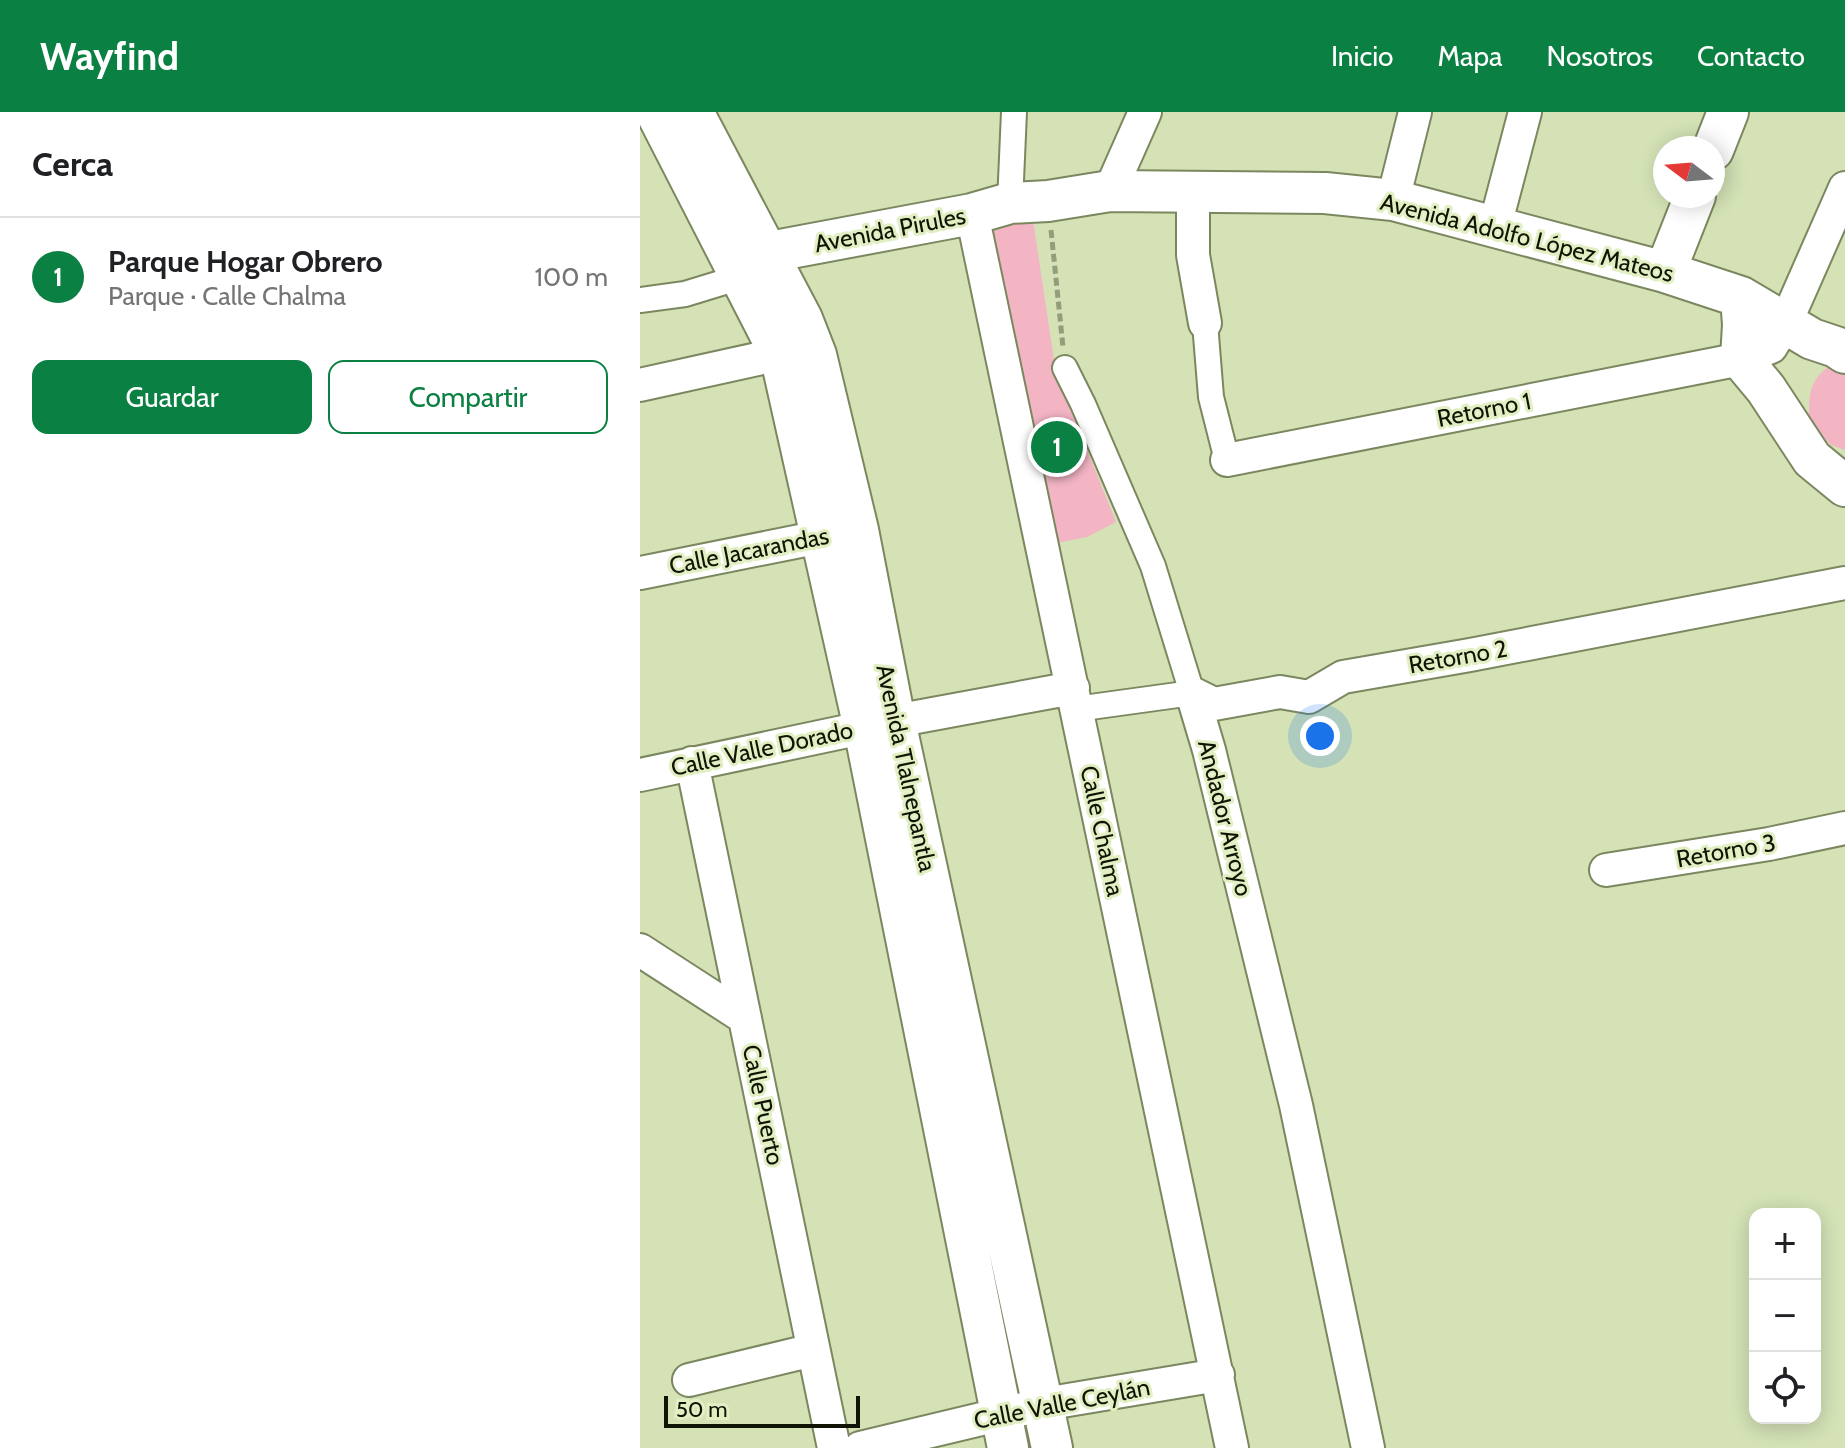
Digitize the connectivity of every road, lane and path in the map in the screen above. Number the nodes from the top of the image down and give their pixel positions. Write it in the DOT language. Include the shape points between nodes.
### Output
graph roads {
  1 [pos="656,112"];
  2 [pos="693,112"];
  3 [pos="1014,112"];
  4 [pos="1145,112"];
  5 [pos="1415,112"];
  6 [pos="1525,112"];
  7 [pos="1728,112"];
  8 [pos="1719,136"];
  9 [pos="1193,190"];
  10 [pos="1110,191"];
  11 [pos="1393,200"];
  12 [pos="1029,202"];
  13 [pos="1842,205"];
  14 [pos="1690,208"];
  15 [pos="972,214"];
  16 [pos="1495,226"];
  17 [pos="749,256"];
  18 [pos="1665,272"];
  19 [pos="1741,297"];
  20 [pos="640,300"];
  21 [pos="1786,322"];
  22 [pos="1205,323"];
  23 [pos="1845,353"];
  24 [pos="780,354"];
  25 [pos="1741,359"];
  26 [pos="1065,368"];
  27 [pos="640,385"];
  28 [pos="1227,460"];
  29 [pos="1845,486"];
  30 [pos="840,532"];
  31 [pos="640,573"];
  32 [pos="1845,583"];
  33 [pos="1192,693"];
  34 [pos="1074,698"];
  35 [pos="879,724"];
  36 [pos="692,763"];
  37 [pos="640,775"];
  38 [pos="1845,828"];
  39 [pos="1606,870"];
  40 [pos="640,950"];
  41 [pos="745,1018"];
  42 [pos="813,1350"];
  43 [pos="1218,1375"];
  44 [pos="689,1380"];
  45 [pos="1044,1404"];
  46 [pos="1005,1432"];
  47 [pos="834,1448"];
  48 [pos="860,1448"];
  49 [pos="1052,1448"];
  50 [pos="1232,1448"];
  51 [pos="1368,1448"];
  1 -- 17 [label="street, Avenida Tlalnepantla"];
  2 -- 17 [label="street, Avenida Tlalnepantla"];
  3 -- 12 [label="street"];
  4 -- 10 [label="street"];
  5 -- 11 [label="street"];
  6 -- 16 [label="street"];
  7 -- 8 [label="street"];
  9 -- 10 [label="street, Avenida Adolfo López Mateos"];
  9 -- 11 [label="street, Avenida Adolfo López Mateos"];
  9 -- 22 [label="street" via="1193,255"];
  10 -- 12 [label="street, Avenida Adolfo López Mateos"];
  11 -- 16 [label="street, Avenida Adolfo López Mateos"];
  12 -- 15 [label="street, Avenida Pirules"];
  12 -- 26 [label="path"];
  13 -- 21 [label="street, Retorno 1"];
  14 -- 18 [label="street"];
  15 -- 17 [label="street, Avenida Pirules"];
  15 -- 34 [label="street, Calle Chalma"];
  16 -- 18 [label="street, Avenida Adolfo López Mateos"];
  17 -- 20 [label="street" via="734,279"];
  17 -- 24 [label="street, Avenida Tlalnepantla"];
  17 -- 30 [label="street, Avenida Tlalnepantla" via="802,319 816,355"];
  18 -- 19 [label="street, Avenida Adolfo López Mateos"];
  19 -- 21 [label="street, Avenida Adolfo López Mateos"];
  19 -- 25 [label="street"];
  21 -- 23 [label="street, Avenida Adolfo López Mateos"];
  21 -- 25 [label="street, Retorno 1" via="1771,347"];
  22 -- 28 [label="street" via="1211,397"];
  24 -- 27 [label="street"];
  24 -- 30 [label="street, Avenida Tlalnepantla"];
  25 -- 28 [label="street, Retorno 1"];
  25 -- 29 [label="street" via="1812,459"];
  26 -- 33 [label="street, Andador Arroyo" via="1153,566"];
  30 -- 31 [label="street, Calle Jacarandas"];
  30 -- 35 [label="street, Avenida Tlalnepantla"];
  32 -- 33 [label="street, Retorno 2" via="1343,677 1309,697 1280,692 1214,704"];
  33 -- 34 [label="street, Retorno 2"];
  33 -- 51 [label="street, Andador Arroyo" via="1296,1105"];
  34 -- 35 [label="street, Calle Valle Dorado"];
  34 -- 43 [label="street, Calle Chalma"];
  35 -- 36 [label="street, Calle Valle Dorado"];
  35 -- 45 [label="street, Avenida Tlalnepantla"];
  35 -- 46 [label="street, Avenida Tlalnepantla"];
  36 -- 37 [label="street, Calle Valle Dorado"];
  36 -- 41 [label="street, Calle Puerto"];
  38 -- 39 [label="street, Retorno 3"];
  40 -- 41 [label="street"];
  41 -- 42 [label="street, Calle Puerto"];
  42 -- 44 [label="street"];
  42 -- 47 [label="street, Calle Puerto"];
  43 -- 45 [label="street, Calle Valle Ceylán"];
  43 -- 50 [label="street, Calle Chalma"];
  45 -- 46 [label="street, Calle Valle Ceylán"];
  45 -- 49 [label="street, Avenida Tlalnepantla"];
  46 -- 48 [label="street, Calle Valle Ceylán"];
}
